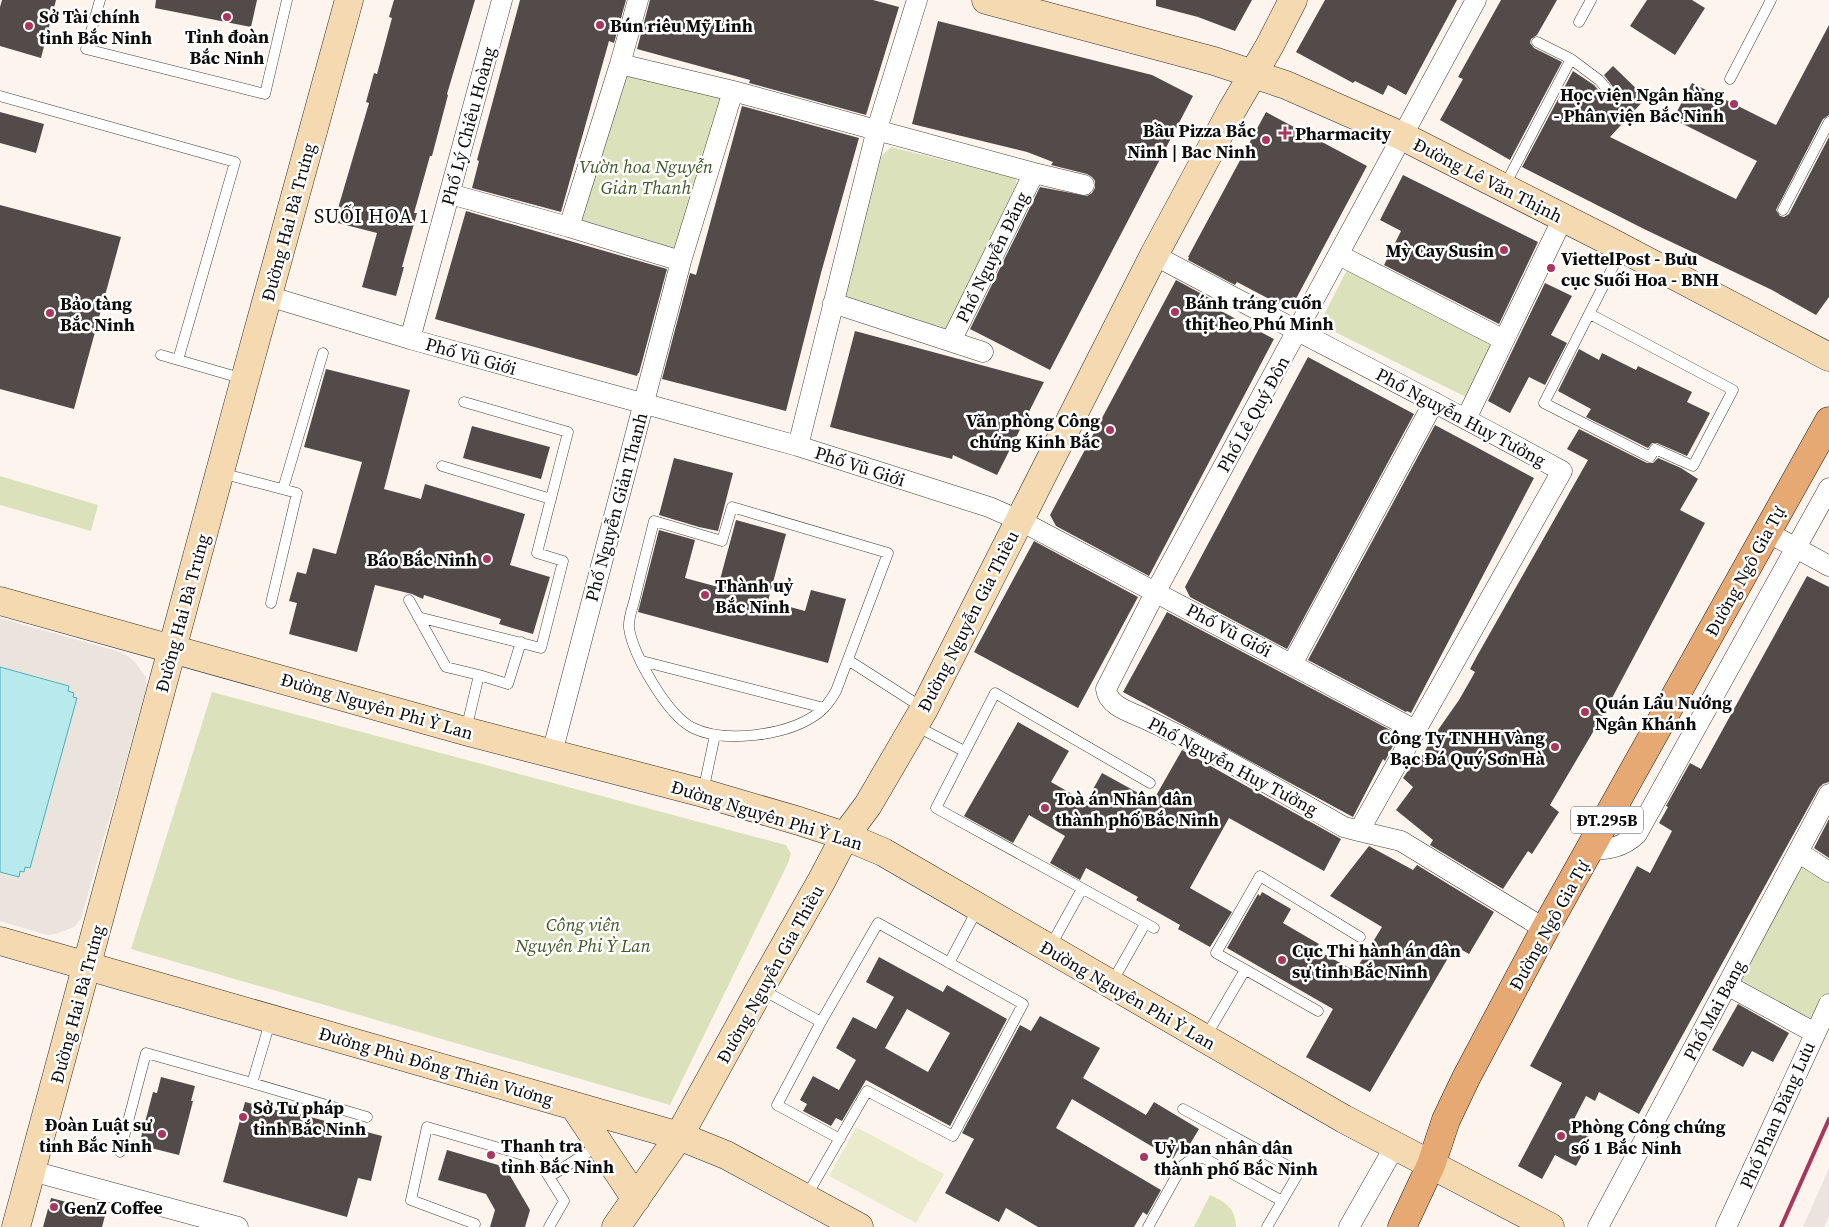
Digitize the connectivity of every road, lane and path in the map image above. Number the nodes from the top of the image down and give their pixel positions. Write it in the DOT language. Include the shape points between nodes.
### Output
graph roads {
  1 [pos="100,0"];
  2 [pos="287,0"];
  3 [pos="349,0"];
  4 [pos="502,0"];
  5 [pos="638,0"];
  6 [pos="917,0"];
  7 [pos="986,0"];
  8 [pos="1294,0"];
  9 [pos="1476,0"];
  10 [pos="1591,0"];
  11 [pos="1770,0"];
  12 [pos="1053,8"];
  13 [pos="1579,22"];
  14 [pos="1537,42"];
  15 [pos="1571,59"];
  16 [pos="620,64"];
  17 [pos="1252,73"];
  18 [pos="1730,79"];
  19 [pos="1606,88"];
  20 [pos="733,91"];
  21 [pos="0,96"];
  22 [pos="1829,122"];
  23 [pos="877,129"];
  24 [pos="1402,136"];
  25 [pos="1034,173"];
  26 [pos="1084,185"];
  27 [pos="1503,188"];
  28 [pos="450,194"];
  29 [pos="1783,210"];
  30 [pos="1564,218"];
  31 [pos="569,226"];
  32 [pos="1623,248"];
  33 [pos="1154,255"];
  34 [pos="1339,255"];
  35 [pos="681,260"];
  36 [pos="268,296"];
  37 [pos="833,303"];
  38 [pos="1590,314"];
  39 [pos="1297,332"];
  40 [pos="410,339"];
  41 [pos="1504,340"];
  42 [pos="951,341"];
  43 [pos="983,352"];
  44 [pos="323,354"];
  45 [pos="161,355"];
  46 [pos="1829,357"];
  47 [pos="178,360"];
  48 [pos="245,379"];
  49 [pos="464,402"];
  50 [pos="1434,402"];
  51 [pos="643,405"];
  52 [pos="1466,419"];
  53 [pos="1829,421"];
  54 [pos="798,446"];
  55 [pos="442,466"];
  56 [pos="220,473"];
  57 [pos="1829,488"];
  58 [pos="283,489"];
  59 [pos="551,500"];
  60 [pos="1020,520"];
  61 [pos="1767,532"];
  62 [pos="1795,547"];
  63 [pos="1829,566"];
  64 [pos="1156,591"];
  65 [pos="409,600"];
  66 [pos="0,601"];
  67 [pos="271,603"];
  68 [pos="418,617"];
  69 [pos="521,642"];
  70 [pos="173,649"];
  71 [pos="848,660"];
  72 [pos="642,661"];
  73 [pos="1292,664"];
  74 [pos="479,675"];
  75 [pos="1108,697"];
  76 [pos="824,708"];
  77 [pos="919,717"];
  78 [pos="1416,730"];
  79 [pos="466,731"];
  80 [pos="715,735"];
  81 [pos="964,751"];
  82 [pos="552,753"];
  83 [pos="1150,783"];
  84 [pos="703,793"];
  85 [pos="1829,794"];
  86 [pos="1359,831"];
  87 [pos="845,836"];
  88 [pos="1590,850"];
  89 [pos="1798,852"];
  90 [pos="1829,872"];
  91 [pos="1082,889"];
  92 [pos="978,908"];
  93 [pos="1545,929"];
  94 [pos="1360,937"];
  95 [pos="0,941"];
  96 [pos="1049,949"];
  97 [pos="949,963"];
  98 [pos="88,965"];
  99 [pos="1245,970"];
  100 [pos="1111,985"];
  101 [pos="1728,985"];
  102 [pos="760,989"];
  103 [pos="1829,1004"];
  104 [pos="1318,1011"];
  105 [pos="271,1018"];
  106 [pos="821,1022"];
  107 [pos="1815,1033"];
  108 [pos="1205,1039"];
  109 [pos="252,1084"];
  110 [pos="574,1106"];
  111 [pos="1183,1109"];
  112 [pos="366,1117"];
  113 [pos="679,1136"];
  114 [pos="840,1139"];
  115 [pos="600,1144"];
  116 [pos="1395,1146"];
  117 [pos="120,1152"];
  118 [pos="1431,1165"];
  119 [pos="32,1171"];
  120 [pos="549,1177"];
  121 [pos="806,1198"];
  122 [pos="636,1199"];
  123 [pos="1282,1201"];
  124 [pos="189,1221"];
  125 [pos="16,1227"];
  126 [pos="238,1227"];
  127 [pos="474,1227"];
  128 [pos="549,1227"];
  129 [pos="616,1227"];
  130 [pos="859,1227"];
  131 [pos="1148,1227"];
  132 [pos="1267,1227"];
  133 [pos="1349,1227"];
  134 [pos="1402,1227"];
  135 [pos="1550,1227"];
  136 [pos="1598,1227"];
  137 [pos="1726,1227"];
  1 -- 2 [label="lane" via="86,49 265,94"];
  3 -- 36 [label="street, Đường Hai Bà Trưng"];
  4 -- 28 [label="street, Phố Lý Chiêu Hoàng"];
  5 -- 16 [label="street"];
  6 -- 23 [label="street"];
  7 -- 12 [label="street, Đường Lê Văn Thịnh"];
  8 -- 17 [label="street, Đường Nguyễn Gia Thiều"];
  9 -- 24 [label="street, Phố Lê Quý Đôn"];
  10 -- 13 [label="lane"];
  11 -- 18 [label="lane"];
  12 -- 17 [label="street, Đường Lê Văn Thịnh"];
  14 -- 15 [label="lane"];
  15 -- 19 [label="lane"];
  15 -- 27 [label="lane"];
  16 -- 20 [label="street, Phố Nguyễn Đăng"];
  16 -- 31 [label="street"];
  17 -- 24 [label="street, Đường Lê Văn Thịnh"];
  17 -- 33 [label="street, Đường Nguyễn Gia Thiều"];
  20 -- 23 [label="street, Phố Nguyễn Đăng"];
  20 -- 35 [label="street, Phố Nguyễn Giản Thanh"];
  21 -- 47 [label="lane" via="235,162"];
  22 -- 29 [label="lane"];
  23 -- 25 [label="street, Phố Nguyễn Đăng"];
  23 -- 37 [label="street"];
  24 -- 27 [label="street, Đường Lê Văn Thịnh"];
  24 -- 34 [label="street, Phố Lê Quý Đôn"];
  25 -- 26 [label="street, Phố Nguyễn Đăng"];
  25 -- 42 [label="street, Phố Nguyễn Đăng"];
  27 -- 30 [label="street, Đường Lê Văn Thịnh"];
  28 -- 31 [label="street"];
  28 -- 40 [label="street, Phố Lý Chiêu Hoàng"];
  30 -- 32 [label="street, Đường Lê Văn Thịnh"];
  30 -- 41 [label="street"];
  31 -- 35 [label="street"];
  32 -- 38 [label="lane"];
  32 -- 46 [label="street, Đường Lê Văn Thịnh"];
  33 -- 39 [label="street, Phố Nguyễn Huy Tưởng"];
  33 -- 60 [label="street, Đường Nguyễn Gia Thiều"];
  34 -- 39 [label="street, Phố Lê Quý Đôn"];
  34 -- 41 [label="street"];
  35 -- 51 [label="street, Phố Nguyễn Giản Thanh"];
  36 -- 40 [label="street, Phố Vũ Giới"];
  36 -- 48 [label="street, Đường Hai Bà Trưng"];
  37 -- 42 [label="street, Phố Nguyễn Đăng"];
  37 -- 54 [label="street"];
  38 -- 38 [label="lane" via="1544,403 1650,457 1655,449 1693,466 1733,390"];
  39 -- 50 [label="street, Phố Nguyễn Huy Tưởng"];
  39 -- 64 [label="street, Phố Lê Quý Đôn"];
  40 -- 51 [label="street, Phố Vũ Giới"];
  41 -- 52 [label="street"];
  42 -- 43 [label="street, Phố Nguyễn Đăng"];
  44 -- 58 [label="lane"];
  45 -- 47 [label="lane"];
  47 -- 48 [label="lane"];
  48 -- 56 [label="street, Đường Hai Bà Trưng"];
  49 -- 59 [label="lane" via="568,432"];
  50 -- 52 [label="street, Phố Nguyễn Huy Tưởng"];
  50 -- 73 [label="street"];
  51 -- 54 [label="street, Phố Vũ Giới"];
  51 -- 82 [label="street, Phố Nguyễn Giản Thanh"];
  52 -- 78 [label="street, Phố Nguyễn Huy Tưởng" via="1562,471"];
  53 -- 61 [label="main road, Đường Ngô Gia Tự / ĐT.295B"];
  54 -- 60 [label="street, Phố Vũ Giới" via="989,507"];
  55 -- 59 [label="lane"];
  56 -- 58 [label="lane"];
  56 -- 70 [label="street, Đường Hai Bà Trưng"];
  57 -- 62 [label="street"];
  58 -- 67 [label="lane" via="297,493"];
  59 -- 69 [label="lane" via="537,553 563,561 541,648"];
  60 -- 64 [label="street, Phố Vũ Giới"];
  60 -- 77 [label="street, Đường Nguyễn Gia Thiều"];
  61 -- 62 [label="street"];
  61 -- 88 [label="main road, Đường Ngô Gia Tự / ĐT.295B"];
  62 -- 63 [label="street"];
  62 -- 88 [label="street" via="1637,834 1611,849"];
  64 -- 73 [label="street, Phố Vũ Giới"];
  64 -- 75 [label="street, Phố Lê Quý Đôn" via="1107,686"];
  65 -- 68 [label="lane"];
  66 -- 70 [label="street, Đường Nguyên Phi Ỷ Lan"];
  68 -- 69 [label="lane"];
  68 -- 74 [label="lane" via="446,666"];
  69 -- 74 [label="lane" via="508,684"];
  70 -- 79 [label="street, Đường Nguyên Phi Ỷ Lan"];
  70 -- 98 [label="street, Đường Hai Bà Trưng"];
  71 -- 72 [label="lane" via="888,553 732,507 722,541 654,520 629,623"];
  71 -- 76 [label="lane" via="836,692"];
  71 -- 77 [label="lane"];
  72 -- 76 [label="lane"];
  72 -- 80 [label="lane" via="659,693 677,716 694,729"];
  73 -- 78 [label="street, Phố Vũ Giới"];
  74 -- 79 [label="lane"];
  75 -- 86 [label="street, Phố Nguyễn Huy Tưởng" via="1116,705 1173,732 1344,827"];
  76 -- 80 [label="lane" via="809,719 784,729 743,736"];
  77 -- 81 [label="lane"];
  77 -- 87 [label="street, Đường Nguyễn Gia Thiều" via="868,805"];
  78 -- 86 [label="street, Phố Nguyễn Huy Tưởng"];
  79 -- 82 [label="street, Đường Nguyên Phi Ỷ Lan"];
  80 -- 84 [label="lane"];
  81 -- 83 [label="lane" via="995,692"];
  81 -- 91 [label="lane" via="936,808"];
  82 -- 84 [label="street, Đường Nguyên Phi Ỷ Lan"];
  84 -- 87 [label="street, Đường Nguyên Phi Ỷ Lan"];
  85 -- 89 [label="street, Phố Mai Bang"];
  86 -- 93 [label="street, Phố Nguyễn Huy Tưởng" via="1401,842"];
  87 -- 92 [label="street, Đường Nguyên Phi Ỷ Lan" via="884,852"];
  87 -- 102 [label="street, Đường Nguyễn Gia Thiều"];
  88 -- 93 [label="main road, Đường Ngô Gia Tự / ĐT.295B"];
  89 -- 90 [label="street"];
  89 -- 101 [label="street, Phố Mai Bang"];
  91 -- 96 [label="lane"];
  91 -- 100 [label="lane" via="1149,926"];
  92 -- 96 [label="street, Đường Nguyên Phi Ỷ Lan"];
  92 -- 97 [label="lane"];
  93 -- 118 [label="main road, Đường Ngô Gia Tự / ĐT.295B" via="1446,1120"];
  94 -- 99 [label="lane" via="1260,876 1216,953"];
  95 -- 98 [label="street, Đường Phù Đổng Thiên Vương"];
  96 -- 100 [label="street, Đường Nguyên Phi Ỷ Lan"];
  97 -- 106 [label="lane" via="878,923"];
  97 -- 114 [label="lane" via="1023,1004 953,1136 868,1091"];
  98 -- 105 [label="street, Đường Phù Đổng Thiên Vương"];
  98 -- 119 [label="street, Đường Hai Bà Trưng"];
  99 -- 104 [label="lane"];
  99 -- 108 [label="lane"];
  100 -- 108 [label="street, Đường Nguyên Phi Ỷ Lan"];
  101 -- 107 [label="street"];
  101 -- 136 [label="street, Phố Mai Bang"];
  102 -- 106 [label="lane"];
  102 -- 113 [label="street, Đường Nguyễn Gia Thiều"];
  103 -- 107 [label="street, Phố Phan Đăng Lưu"];
  105 -- 109 [label="lane"];
  105 -- 110 [label="street, Đường Phù Đổng Thiên Vương"];
  106 -- 114 [label="lane" via="777,1105"];
  107 -- 137 [label="street, Phố Phan Đăng Lưu"];
  108 -- 116 [label="street, Đường Nguyên Phi Ỷ Lan"];
  109 -- 112 [label="lane"];
  109 -- 117 [label="lane" via="146,1053"];
  110 -- 113 [label="street, Đường Phù Đổng Thiên Vương"];
  110 -- 115 [label="street"];
  111 -- 123 [label="lane" via="1299,1172"];
  113 -- 121 [label="street, Đường Phù Đổng Thiên Vương" via="726,1155"];
  113 -- 122 [label="street, Đường Nguyễn Gia Thiều"];
  114 -- 121 [label="lane"];
  115 -- 120 [label="lane"];
  115 -- 122 [label="street"];
  116 -- 118 [label="street, Đường Nguyên Phi Ỷ Lan"];
  116 -- 133 [label="street"];
  118 -- 134 [label="main road, Đường Ngô Gia Tự / ĐT.295B"];
  118 -- 135 [label="street, Đường Nguyên Phi Ỷ Lan"];
  119 -- 124 [label="street"];
  119 -- 125 [label="street, Đường Hai Bà Trưng"];
  120 -- 127 [label="lane" via="537,1160 427,1127 411,1200 475,1224"];
  120 -- 128 [label="lane" via="564,1201"];
  121 -- 130 [label="street, Đường Phù Đổng Thiên Vương"];
  122 -- 129 [label="street, Đường Nguyễn Gia Thiều"];
  123 -- 131 [label="lane" via="1204,1158 1193,1158 1182,1166"];
  123 -- 132 [label="lane"];
  124 -- 126 [label="street"];
}
